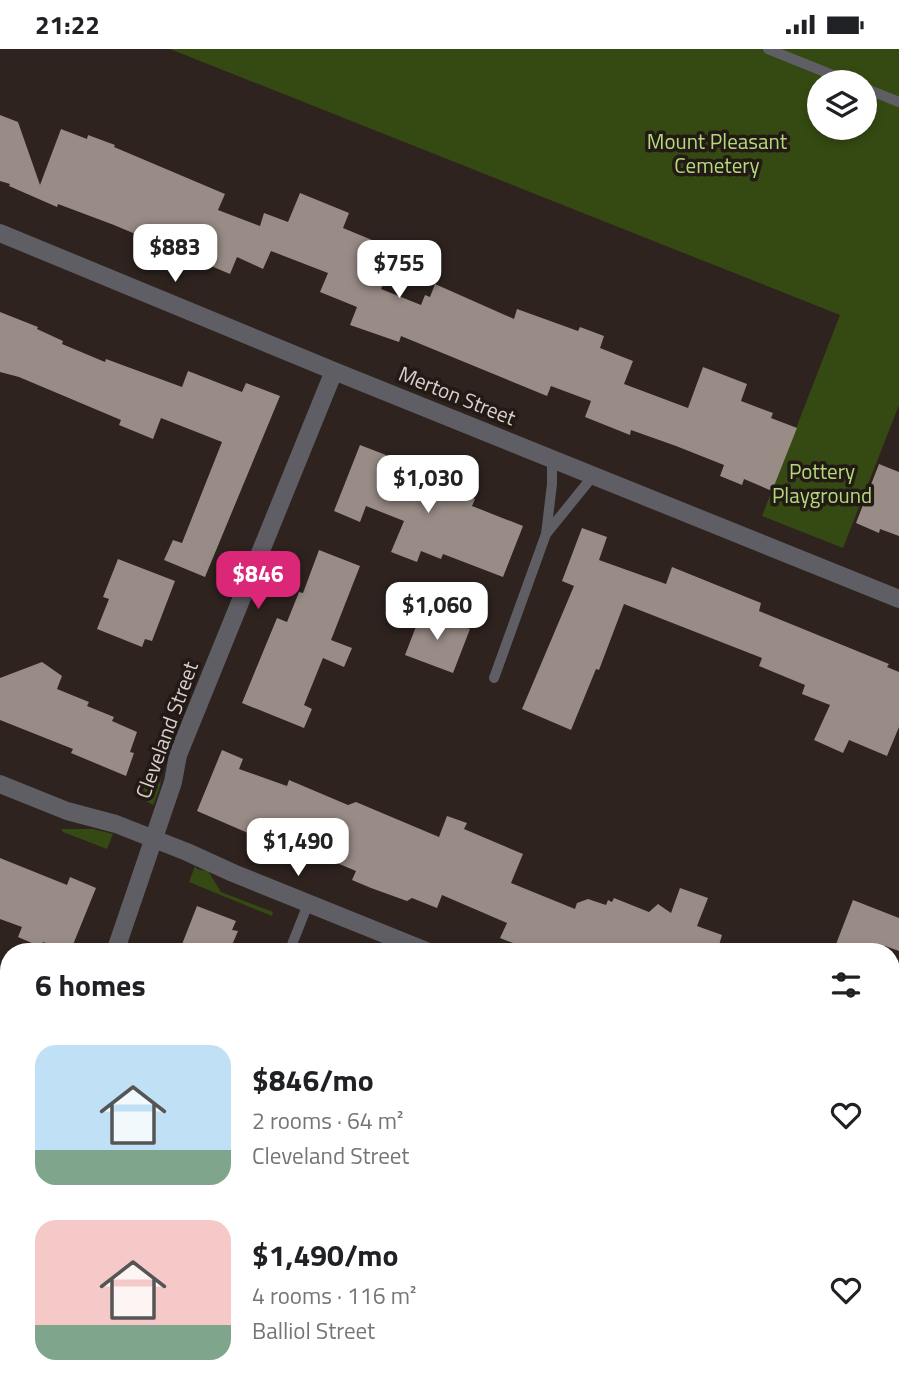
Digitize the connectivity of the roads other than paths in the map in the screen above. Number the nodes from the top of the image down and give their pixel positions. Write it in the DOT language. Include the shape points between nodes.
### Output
graph roads {
  1 [pos="768,49"];
  2 [pos="820,70"];
  3 [pos="877,93"];
  4 [pos="899,102"];
  5 [pos="0,233"];
  6 [pos="334,371"];
  7 [pos="552,459"];
  8 [pos="593,476"];
  9 [pos="546,534"];
  10 [pos="899,599"];
  11 [pos="494,678"];
  12 [pos="0,784"];
  13 [pos="153,838"];
  14 [pos="308,904"];
  15 [pos="118,943"];
  16 [pos="293,943"];
  17 [pos="406,943"];
  1 -- 2 [label="lane"];
  3 -- 4 [label="lane"];
  5 -- 6 [label="street, Merton Street"];
  6 -- 7 [label="street, Merton Street"];
  6 -- 13 [label="street, Cleveland Street" via="178,755"];
  7 -- 8 [label="street, Merton Street"];
  7 -- 9 [label="lane"];
  8 -- 9 [label="lane"];
  8 -- 10 [label="street, Merton Street"];
  9 -- 11 [label="lane"];
  12 -- 13 [label="street"];
  13 -- 14 [label="street"];
  13 -- 15 [label="street, Cleveland Street"];
  14 -- 16 [label="lane"];
  14 -- 17 [label="street"];
}
